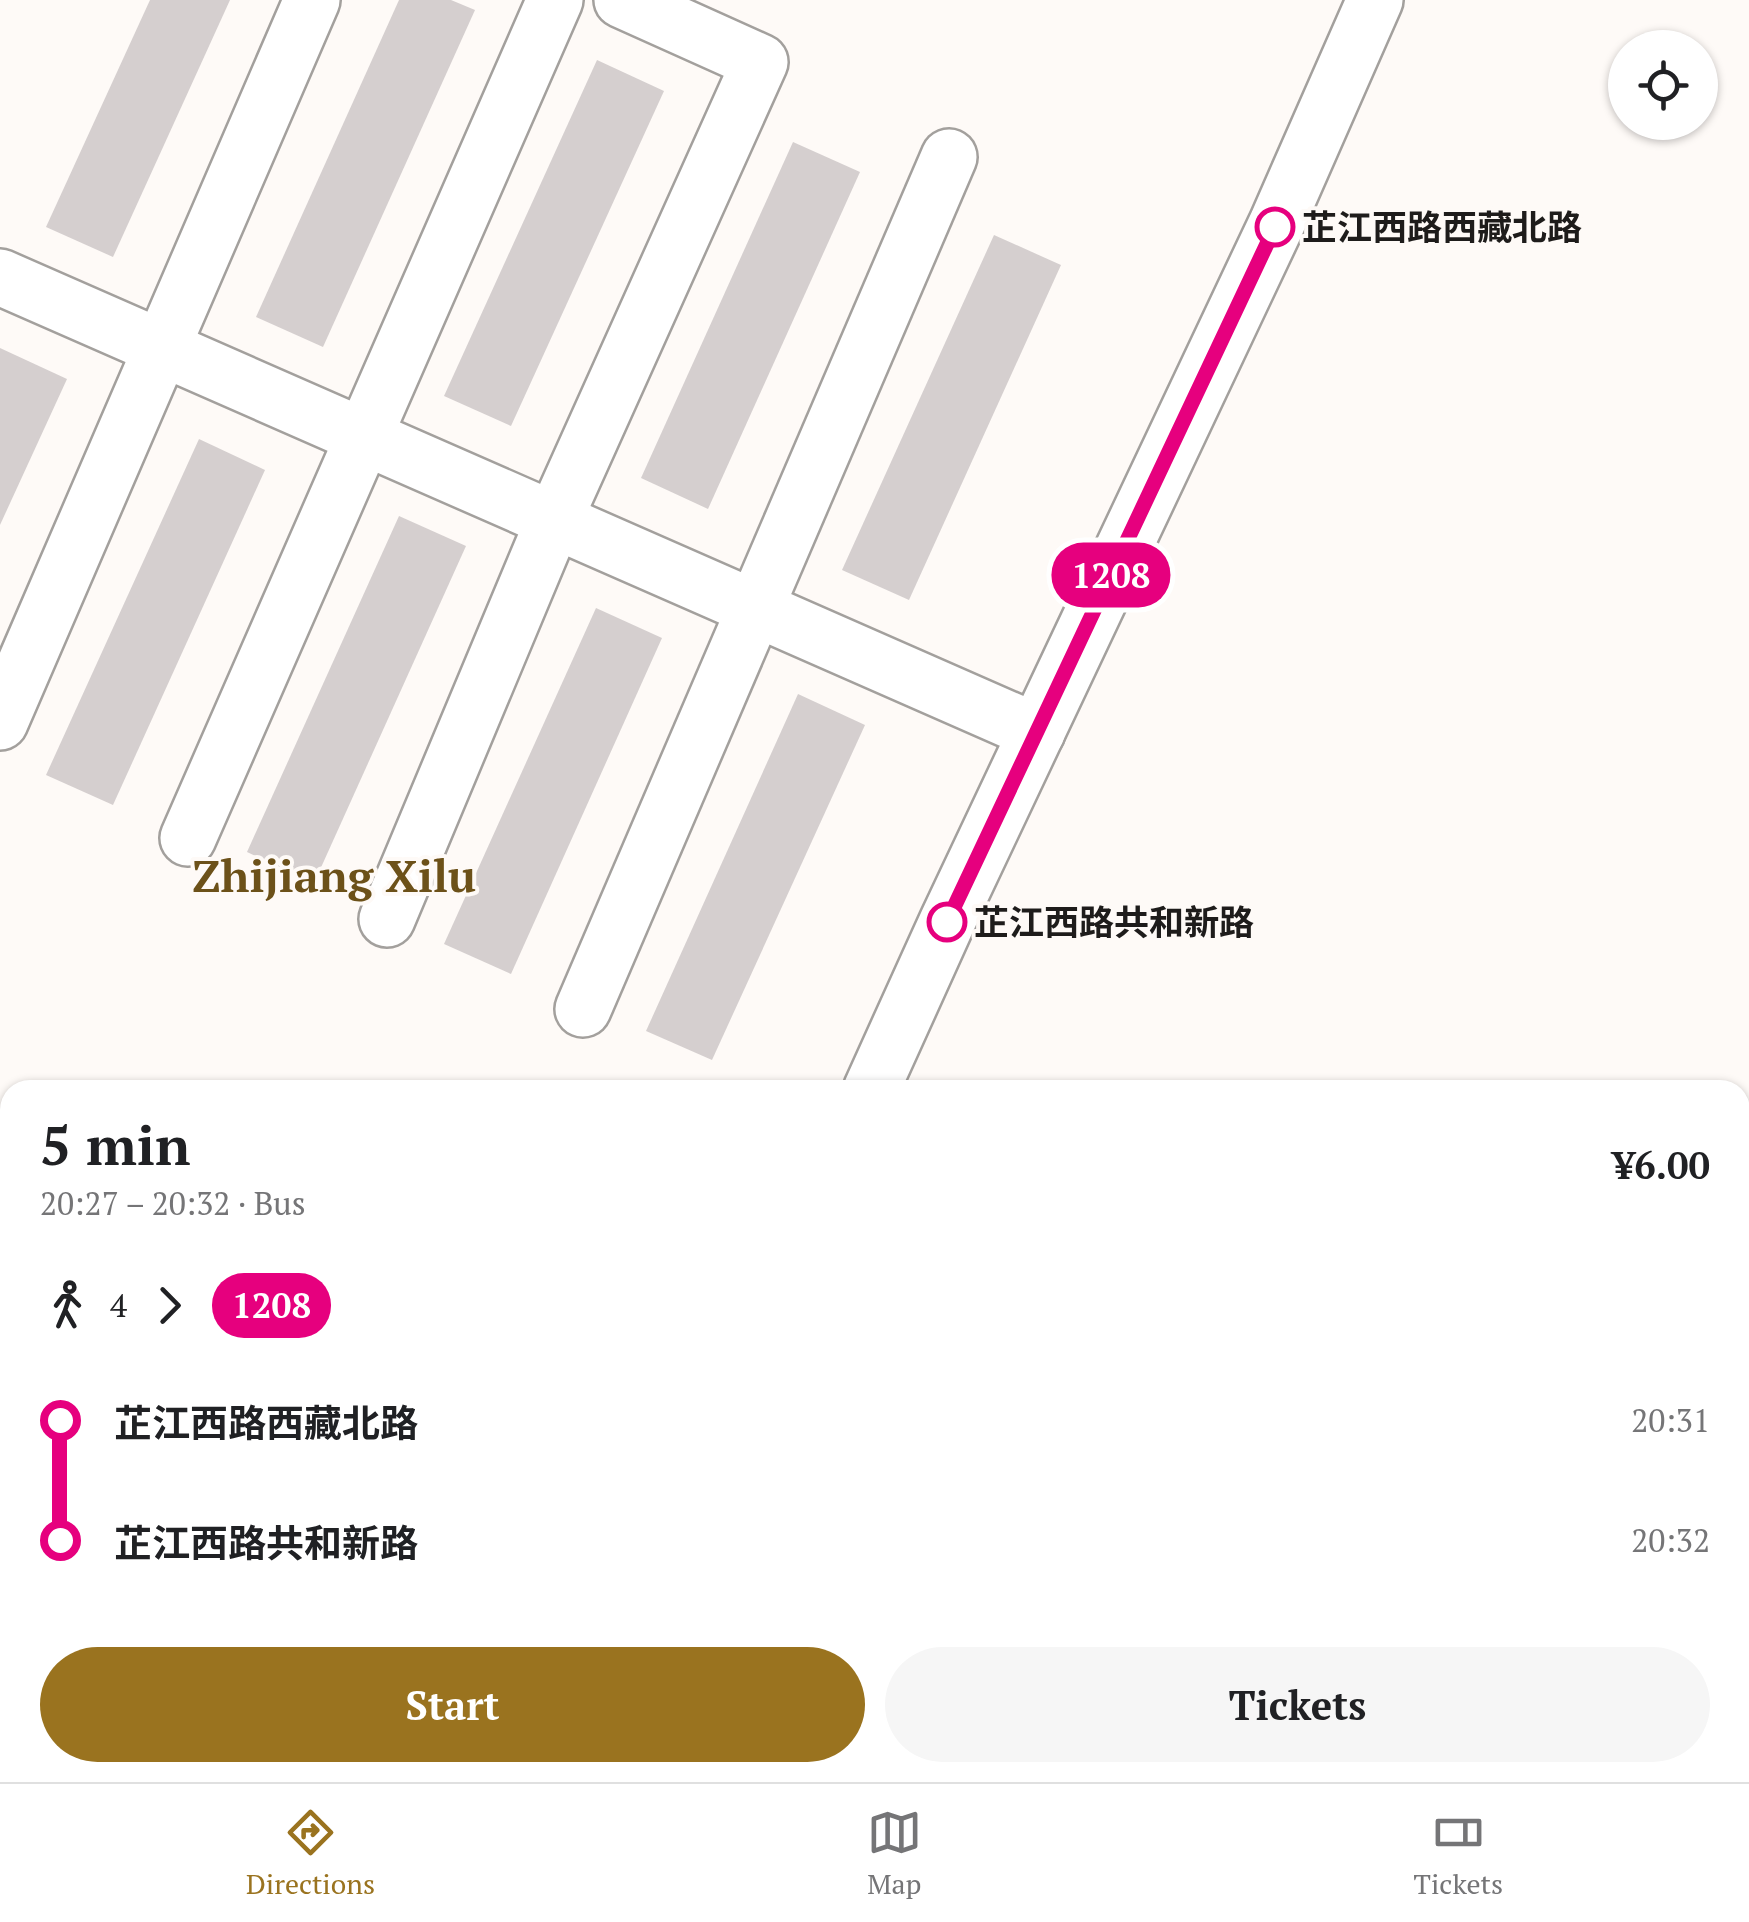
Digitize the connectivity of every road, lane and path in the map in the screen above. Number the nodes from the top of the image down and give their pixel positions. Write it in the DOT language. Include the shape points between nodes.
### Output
graph roads {
  1 [pos="312,0"];
  2 [pos="554,0"];
  3 [pos="622,0"];
  4 [pos="1375,0"];
  5 [pos="949,158"];
  6 [pos="0,277"];
  7 [pos="162,348"];
  8 [pos="363,437"];
  9 [pos="554,520"];
  10 [pos="756,610"];
  11 [pos="0,722"];
  12 [pos="1037,732"];
  13 [pos="188,838"];
  14 [pos="386,920"];
  15 [pos="583,1009"];
  16 [pos="876,1080"];
  1 -- 7 [label="street"];
  2 -- 8 [label="street"];
  3 -- 9 [label="street" via="760,62"];
  4 -- 12 [label="street"];
  5 -- 10 [label="street"];
  6 -- 7 [label="street"];
  7 -- 8 [label="street"];
  7 -- 11 [label="street"];
  8 -- 9 [label="street"];
  8 -- 13 [label="street"];
  9 -- 10 [label="street"];
  9 -- 14 [label="street"];
  10 -- 12 [label="street"];
  10 -- 15 [label="street"];
  12 -- 16 [label="street"];
}
